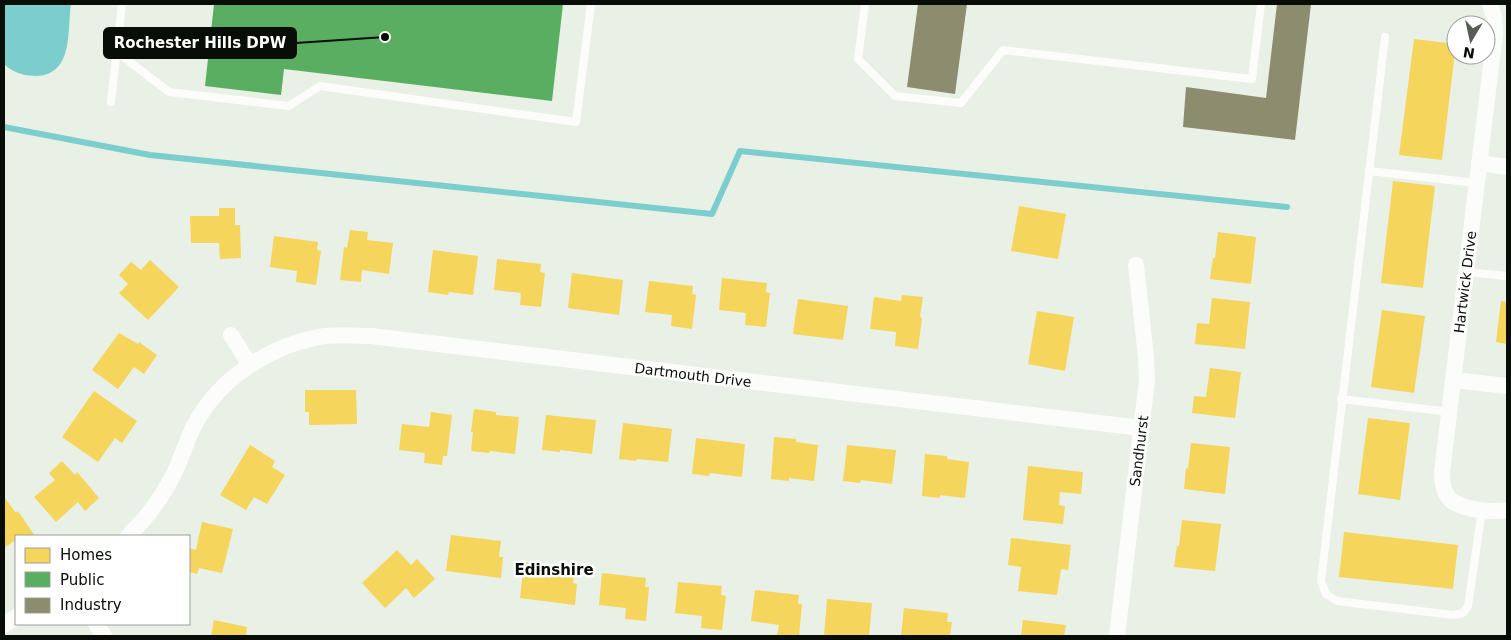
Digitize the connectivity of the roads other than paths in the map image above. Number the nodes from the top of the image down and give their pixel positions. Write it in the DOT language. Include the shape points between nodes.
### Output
graph roads {
  1 [pos="122,4"];
  2 [pos="591,4"];
  3 [pos="866,4"];
  4 [pos="1261,4"];
  5 [pos="1490,4"];
  6 [pos="1385,37"];
  7 [pos="117,52"];
  8 [pos="111,102"];
  9 [pos="1479,163"];
  10 [pos="1507,166"];
  11 [pos="1369,171"];
  12 [pos="1477,183"];
  13 [pos="1136,265"];
  14 [pos="1466,272"];
  15 [pos="1507,276"];
  16 [pos="231,335"];
  17 [pos="250,366"];
  18 [pos="1454,380"];
  19 [pos="1507,386"];
  20 [pos="1341,399"];
  21 [pos="1450,412"];
  22 [pos="1141,428"];
  23 [pos="1482,510"];
  24 [pos="1507,510"];
  25 [pos="129,535"];
  26 [pos="15,618"];
  27 [pos="4,625"];
  28 [pos="97,625"];
  29 [pos="104,636"];
  30 [pos="1116,636"];
  1 -- 7 [label="lane"];
  2 -- 7 [label="lane" via="576,122 320,86 289,106 169,92"];
  3 -- 4 [label="lane" via="858,59 895,96 961,103 1004,50 1252,79"];
  5 -- 9 [label="street, Hartwick Drive" via="1495,33"];
  6 -- 11 [label="lane"];
  7 -- 8 [label="lane"];
  9 -- 10 [label="street"];
  9 -- 12 [label="street, Hartwick Drive"];
  11 -- 12 [label="lane"];
  11 -- 20 [label="lane"];
  12 -- 14 [label="street, Hartwick Drive"];
  13 -- 22 [label="street, Sandhurst" via="1147,380"];
  14 -- 15 [label="lane"];
  14 -- 18 [label="street, Hartwick Drive"];
  16 -- 17 [label="street"];
  17 -- 22 [label="street, Dartmouth Drive" via="284,346 302,341 327,336 371,336"];
  17 -- 25 [label="street, Dartmouth Drive" via="216,395 203,411 158,502"];
  18 -- 19 [label="street"];
  18 -- 21 [label="street, Hartwick Drive"];
  20 -- 21 [label="lane"];
  20 -- 23 [label="lane" via="1321,581 1326,594 1338,601 1453,615 1463,613 1468,606"];
  21 -- 23 [label="street, Hartwick Drive" via="1442,485 1449,499 1461,507"];
  22 -- 30 [label="street, Sandhurst"];
  23 -- 24 [label="street, Hartwick Drive"];
  26 -- 27 [label="street"];
  28 -- 29 [label="street"];
}
